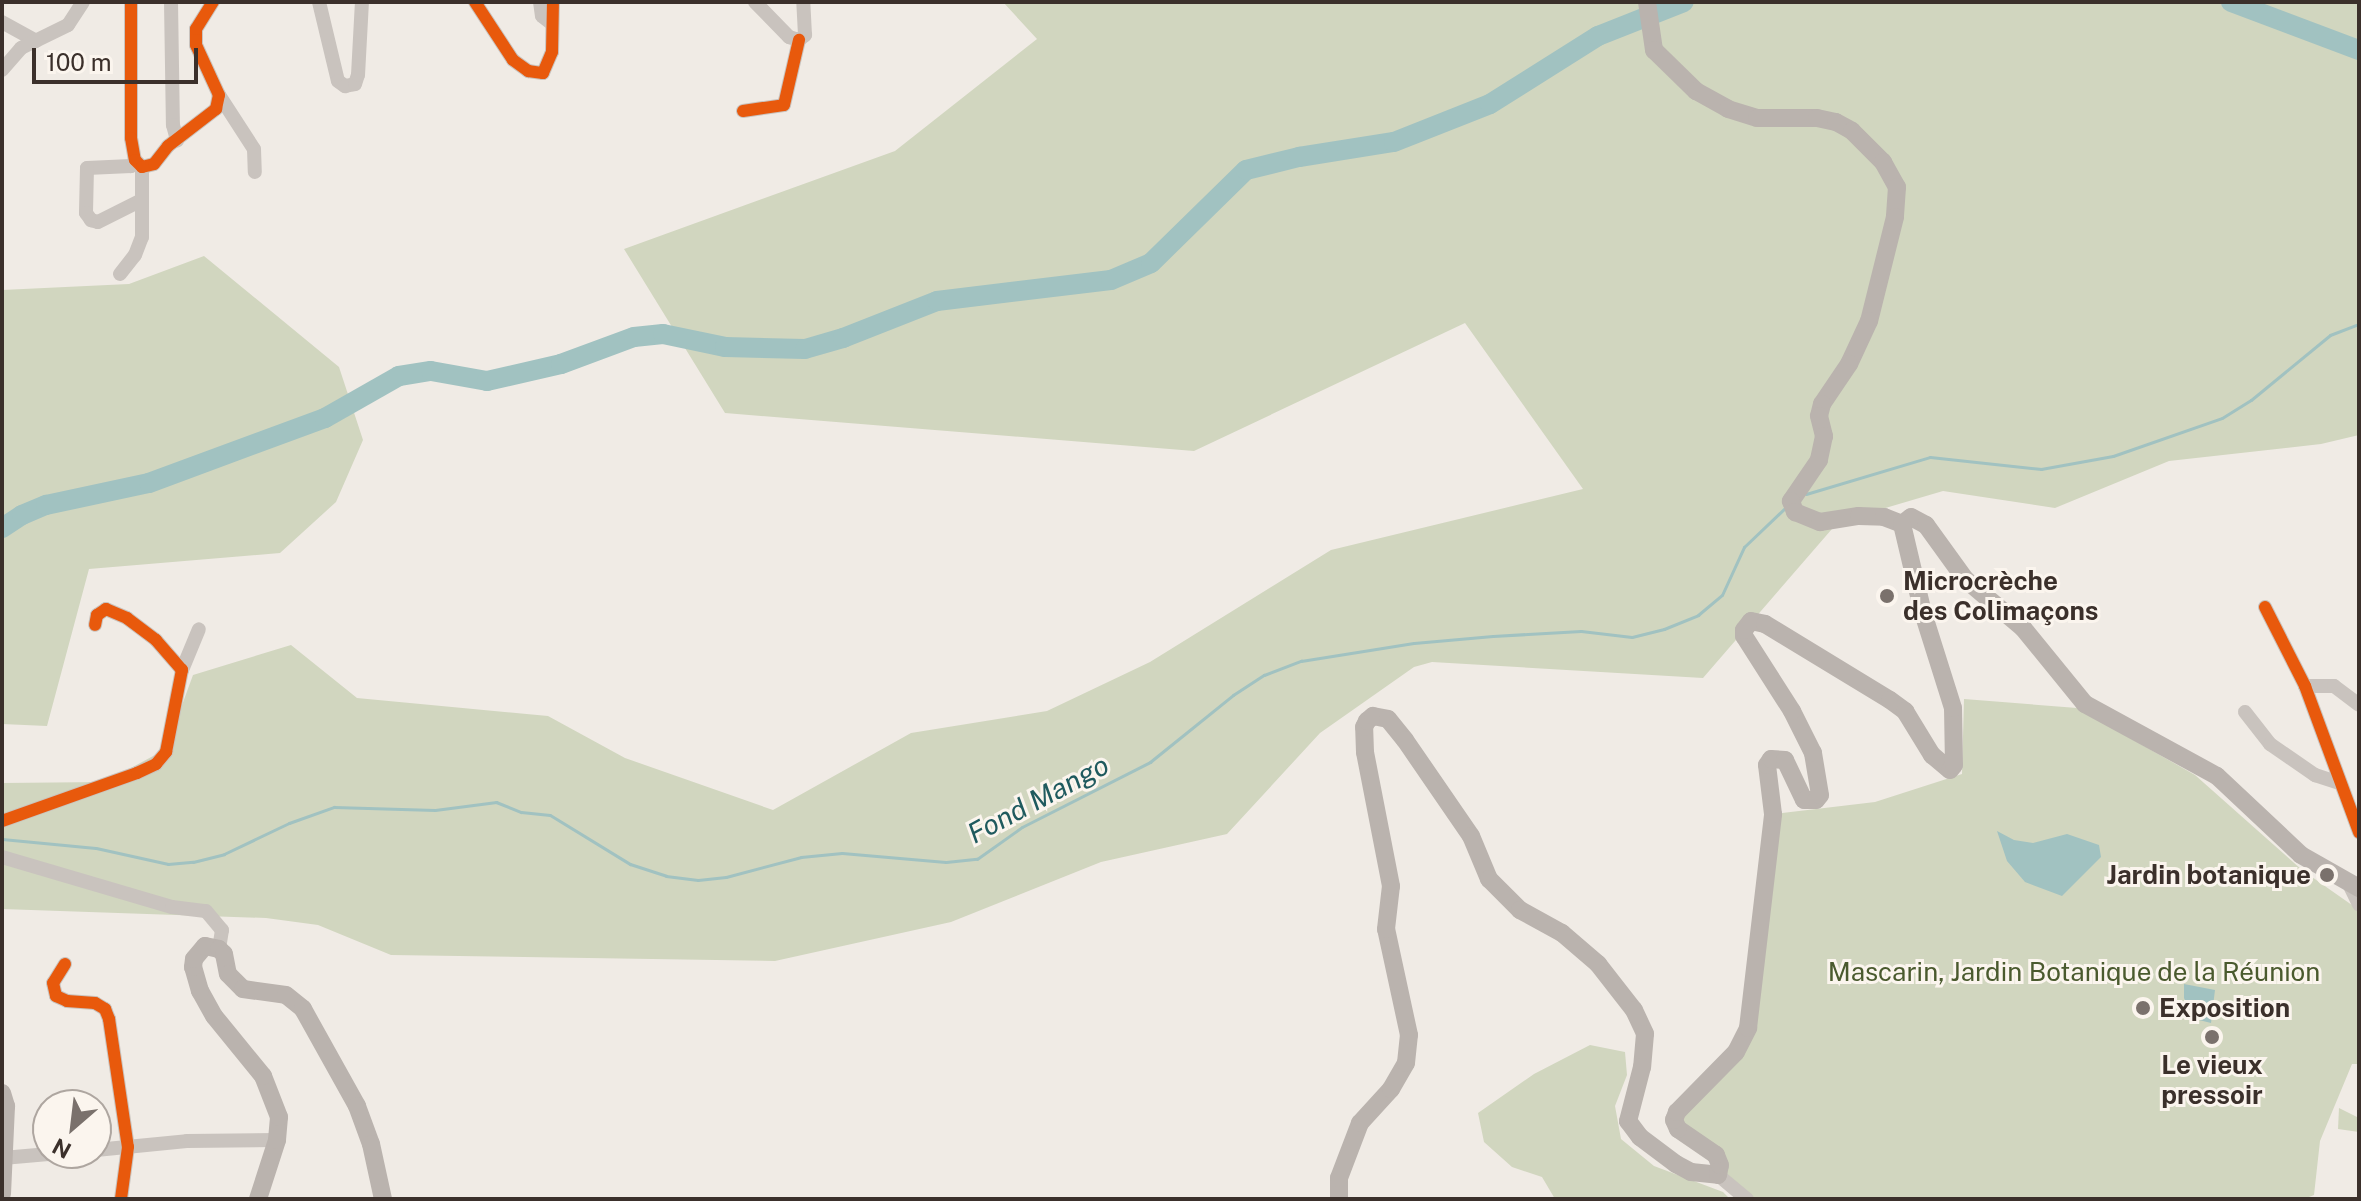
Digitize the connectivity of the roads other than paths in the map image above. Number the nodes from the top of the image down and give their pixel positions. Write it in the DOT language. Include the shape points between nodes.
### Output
graph roads {
  1 [pos="83,2"];
  2 [pos="131,2"];
  3 [pos="171,2"];
  4 [pos="213,2"];
  5 [pos="319,2"];
  6 [pos="362,2"];
  7 [pos="475,2"];
  8 [pos="540,2"];
  9 [pos="553,2"];
  10 [pos="755,2"];
  11 [pos="803,2"];
  12 [pos="1647,2"];
  13 [pos="2,22"];
  14 [pos="551,23"];
  15 [pos="799,40"];
  16 [pos="36,41"];
  17 [pos="2,70"];
  18 [pos="219,95"];
  19 [pos="743,111"];
  20 [pos="177,140"];
  21 [pos="140,165"];
  22 [pos="255,172"];
  23 [pos="142,200"];
  24 [pos="120,274"];
  25 [pos="1902,524"];
  26 [pos="2265,607"];
  27 [pos="95,625"];
  28 [pos="199,629"];
  29 [pos="182,670"];
  30 [pos="2305,686"];
  31 [pos="2359,705"];
  32 [pos="2245,712"];
  33 [pos="2340,783"];
  34 [pos="2,821"];
  35 [pos="2359,832"];
  36 [pos="2,857"];
  37 [pos="2353,885"];
  38 [pos="2359,905"];
  39 [pos="219,949"];
  40 [pos="65,964"];
  41 [pos="2,1093"];
  42 [pos="277,1140"];
  43 [pos="128,1147"];
  44 [pos="112,1148"];
  45 [pos="32,1155"];
  46 [pos="3,1158"];
  47 [pos="1718,1175"];
  48 [pos="2,1194"];
  49 [pos="121,1199"];
  50 [pos="258,1199"];
  51 [pos="383,1199"];
  52 [pos="1339,1199"];
  53 [pos="1747,1199"];
  1 -- 16 [label="street" via="68,25"];
  2 -- 21 [label="street" via="129,111"];
  3 -- 20 [label="street"];
  4 -- 18 [label="street" via="196,29 196,45"];
  5 -- 6 [label="street" via="338,81 345,86 355,84 358,75"];
  7 -- 14 [label="street" via="513,60 528,71 543,73 548,68"];
  8 -- 14 [label="street" via="542,16"];
  9 -- 14 [label="street"];
  10 -- 15 [label="street" via="789,37"];
  11 -- 15 [label="street" via="805,35"];
  12 -- 25 [label="main road" via="1654,50 1696,91 1757,118 1817,118 1852,131 1883,162 1897,187 1895,217 1869,321 1822,404 1819,460 1791,501 1795,512 1820,522 1859,516"];
  13 -- 16 [label="street"];
  15 -- 19 [label="street" via="784,105"];
  16 -- 17 [label="street" via="21,48"];
  18 -- 20 [label="street" via="216,109"];
  18 -- 22 [label="street" via="254,149"];
  20 -- 21 [label="street" via="154,164"];
  21 -- 23 [label="street"];
  21 -- 23 [label="street" via="87,168 86,213 98,222"];
  23 -- 24 [label="street" via="142,237"];
  25 -- 37 [label="main road" via="1911,517 1926,525 1965,579 2023,628 2085,704 2217,776 2301,855"];
  25 -- 47 [label="main road" via="1953,708 1950,770 1943,769 1905,711 1890,700 1765,624 1751,621 1744,630 1813,753 1820,795 1804,800 1785,760 1771,759 1767,765 1773,814 1748,1028 1736,1052 1674,1120 1678,1129 1716,1155"];
  26 -- 30 [label="street"];
  27 -- 29 [label="street" via="97,615 106,609 127,618"];
  28 -- 29 [label="street"];
  29 -- 34 [label="street" via="166,752 156,764"];
  30 -- 31 [label="street" via="2334,686"];
  30 -- 33 [label="street"];
  32 -- 33 [label="street" via="2270,744 2315,775"];
  33 -- 35 [label="street"];
  36 -- 39 [label="street" via="172,907 206,911 222,930"];
  37 -- 38 [label="street"];
  39 -- 42 [label="main road" via="205,946 194,959 200,991 263,1076 279,1117"];
  39 -- 51 [label="main road" via="234,983 254,992 286,995 303,1009 357,1106"];
  40 -- 43 [label="street" via="53,983 56,996 95,1003 109,1019"];
  41 -- 46 [label="main road"];
  42 -- 43 [label="street"];
  42 -- 50 [label="main road"];
  43 -- 44 [label="street"];
  43 -- 49 [label="street"];
  45 -- 46 [label="street"];
  46 -- 48 [label="main road"];
  47 -- 52 [label="main road" via="1691,1172 1640,1137 1628,1121 1645,1034 1634,1010 1598,964 1562,933 1520,910 1489,879 1471,836 1405,740 1382,716 1373,716 1364,727 1365,752 1391,886 1386,929 1409,1035 1406,1063 1360,1123 1339,1178"];
  47 -- 53 [label="street"];
}
